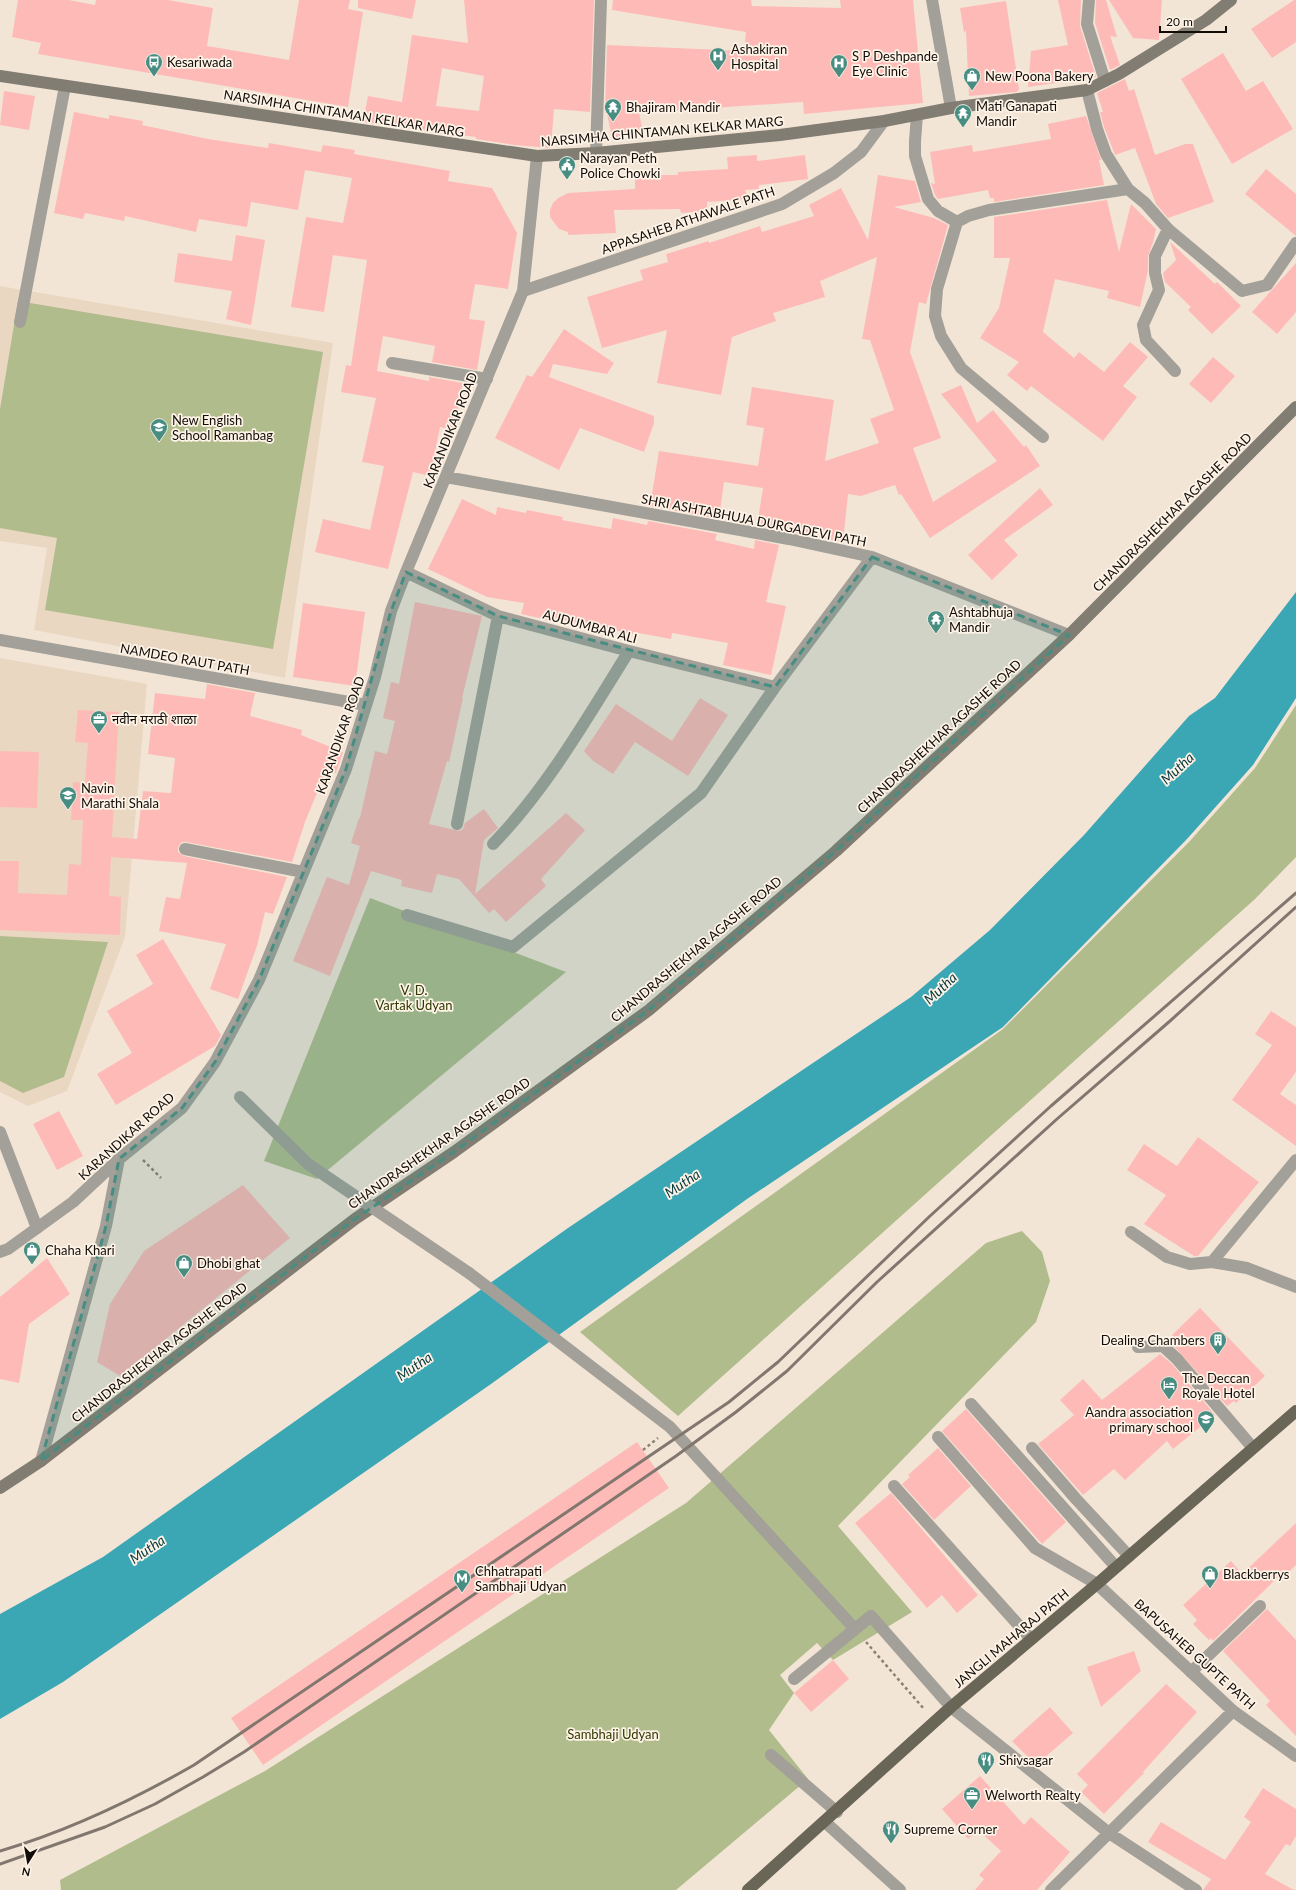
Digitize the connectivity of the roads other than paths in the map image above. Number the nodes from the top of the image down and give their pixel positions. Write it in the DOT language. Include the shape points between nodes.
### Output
graph roads {
  1 [pos="602,0"];
  2 [pos="932,0"];
  3 [pos="1088,0"];
  4 [pos="1231,0"];
  5 [pos="0,76"];
  6 [pos="1105,81"];
  7 [pos="65,86"];
  8 [pos="1087,90"];
  9 [pos="951,108"];
  10 [pos="917,115"];
  11 [pos="884,121"];
  12 [pos="596,153"];
  13 [pos="537,156"];
  14 [pos="1128,189"];
  15 [pos="957,222"];
  16 [pos="1168,230"];
  17 [pos="1296,243"];
  18 [pos="523,291"];
  19 [pos="20,322"];
  20 [pos="392,363"];
  21 [pos="1176,371"];
  22 [pos="486,379"];
  23 [pos="1296,407"];
  24 [pos="1043,437"];
  25 [pos="446,477"];
  26 [pos="872,557"];
  27 [pos="406,572"];
  28 [pos="498,616"];
  29 [pos="1069,635"];
  30 [pos="0,640"];
  31 [pos="629,651"];
  32 [pos="775,687"];
  33 [pos="366,705"];
  34 [pos="457,824"];
  35 [pos="493,844"];
  36 [pos="185,850"];
  37 [pos="303,872"];
  38 [pos="407,915"];
  39 [pos="240,1097"];
  40 [pos="0,1132"];
  41 [pos="119,1159"];
  42 [pos="1296,1160"];
  43 [pos="37,1228"];
  44 [pos="1131,1232"];
  45 [pos="0,1252"];
  46 [pos="1212,1262"];
  47 [pos="1296,1287"];
  48 [pos="1138,1347"];
  49 [pos="971,1404"];
  50 [pos="1296,1411"];
  51 [pos="938,1437"];
  52 [pos="1032,1448"];
  53 [pos="1253,1448"];
  54 [pos="41,1461"];
  55 [pos="894,1486"];
  56 [pos="0,1488"];
  57 [pos="1129,1556"];
  58 [pos="1116,1567"];
  59 [pos="1097,1584"];
  60 [pos="1260,1606"];
  61 [pos="855,1629"];
  62 [pos="1031,1639"];
  63 [pos="1191,1672"];
  64 [pos="794,1679"];
  65 [pos="951,1707"];
  66 [pos="1234,1711"];
  67 [pos="771,1755"];
  68 [pos="1296,1756"];
  69 [pos="837,1812"];
  70 [pos="825,1822"];
  71 [pos="1109,1833"];
  72 [pos="748,1890"];
  73 [pos="900,1890"];
  74 [pos="1051,1890"];
  75 [pos="1196,1890"];
  1 -- 12 [label="street"];
  2 -- 9 [label="street"];
  3 -- 6 [label="street" via="1087,24"];
  4 -- 6 [label="street, NARSIMHA CHINTAMAN KELKAR MARG" via="1206,20"];
  5 -- 7 [label="street, NARSIMHA CHINTAMAN KELKAR MARG"];
  6 -- 8 [label="street, NARSIMHA CHINTAMAN KELKAR MARG"];
  7 -- 13 [label="street, NARSIMHA CHINTAMAN KELKAR MARG"];
  7 -- 19 [label="street"];
  8 -- 9 [label="street, NARSIMHA CHINTAMAN KELKAR MARG"];
  8 -- 14 [label="street" via="1106,154"];
  9 -- 10 [label="street, NARSIMHA CHINTAMAN KELKAR MARG"];
  10 -- 11 [label="street, NARSIMHA CHINTAMAN KELKAR MARG"];
  10 -- 15 [label="street" via="915,156 928,199 938,211"];
  11 -- 12 [label="street, NARSIMHA CHINTAMAN KELKAR MARG" via="780,135"];
  11 -- 18 [label="street, APPASAHEB ATHAWALE PATH" via="861,152 834,173 782,204"];
  12 -- 13 [label="street, NARSIMHA CHINTAMAN KELKAR MARG"];
  13 -- 18 [label="street, KARANDIKAR ROAD"];
  14 -- 15 [label="street" via="989,210"];
  14 -- 16 [label="street" via="1145,203"];
  15 -- 24 [label="street" via="937,289 935,316 941,336 961,368"];
  16 -- 17 [label="street" via="1242,291 1267,285"];
  16 -- 21 [label="street" via="1155,256 1155,274 1159,290 1143,325 1146,340"];
  18 -- 22 [label="street, KARANDIKAR ROAD"];
  20 -- 22 [label="street"];
  22 -- 25 [label="street, KARANDIKAR ROAD"];
  23 -- 29 [label="street, CHANDRASHEKHAR AGASHE ROAD"];
  25 -- 26 [label="street, SHRI ASHTABHUJA DURGADEVI PATH" via="789,539"];
  25 -- 27 [label="street, KARANDIKAR ROAD"];
  26 -- 29 [label="street, SHRI ASHTABHUJA DURGADEVI PATH"];
  26 -- 32 [label="street"];
  27 -- 28 [label="street, AUDUMBAR ALI"];
  27 -- 33 [label="street, KARANDIKAR ROAD" via="391,611"];
  28 -- 31 [label="street, AUDUMBAR ALI"];
  28 -- 34 [label="street"];
  29 -- 54 [label="street, CHANDRASHEKHAR AGASHE ROAD" via="836,851 649,1010 454,1152 355,1219"];
  30 -- 33 [label="street, NAMDEO RAUT PATH"];
  31 -- 32 [label="street, AUDUMBAR ALI"];
  31 -- 35 [label="street" via="557,766 518,818"];
  32 -- 38 [label="street" via="700,793 513,947"];
  33 -- 37 [label="street, KARANDIKAR ROAD" via="346,769"];
  36 -- 37 [label="street"];
  37 -- 41 [label="street, KARANDIKAR ROAD" via="259,980 215,1062 182,1108"];
  39 -- 61 [label="street, bridge" via="308,1164 469,1273 670,1427"];
  40 -- 43 [label="street"];
  41 -- 43 [label="street, KARANDIKAR ROAD" via="73,1202"];
  41 -- 54 [label="street" via="106,1226"];
  42 -- 46 [label="street"];
  43 -- 45 [label="street, KARANDIKAR ROAD"];
  44 -- 46 [label="street" via="1167,1257 1190,1264"];
  46 -- 47 [label="street" via="1247,1268"];
  48 -- 53 [label="street" via="1164,1346 1178,1359"];
  49 -- 58 [label="street"];
  50 -- 53 [label="main road, JANGLI MAHARAJ PATH"];
  51 -- 59 [label="street, BAPUSAHEB GUPTE PATH" via="1035,1548"];
  52 -- 57 [label="street"];
  53 -- 57 [label="main road, JANGLI MAHARAJ PATH"];
  54 -- 56 [label="street, CHANDRASHEKHAR AGASHE ROAD"];
  55 -- 62 [label="street"];
  57 -- 58 [label="main road, JANGLI MAHARAJ PATH"];
  58 -- 59 [label="main road, JANGLI MAHARAJ PATH"];
  59 -- 62 [label="main road, JANGLI MAHARAJ PATH"];
  59 -- 63 [label="street, BAPUSAHEB GUPTE PATH"];
  60 -- 63 [label="street"];
  61 -- 64 [label="street"];
  61 -- 65 [label="street" via="871,1616"];
  62 -- 65 [label="main road, JANGLI MAHARAJ PATH"];
  63 -- 66 [label="street, BAPUSAHEB GUPTE PATH"];
  65 -- 69 [label="main road, JANGLI MAHARAJ PATH"];
  65 -- 71 [label="street"];
  66 -- 68 [label="street, BAPUSAHEB GUPTE PATH"];
  66 -- 71 [label="street"];
  67 -- 69 [label="street"];
  69 -- 70 [label="main road, JANGLI MAHARAJ PATH"];
  70 -- 72 [label="main road, JANGLI MAHARAJ PATH"];
  70 -- 73 [label="street"];
  71 -- 74 [label="street"];
  71 -- 75 [label="street"];
}
